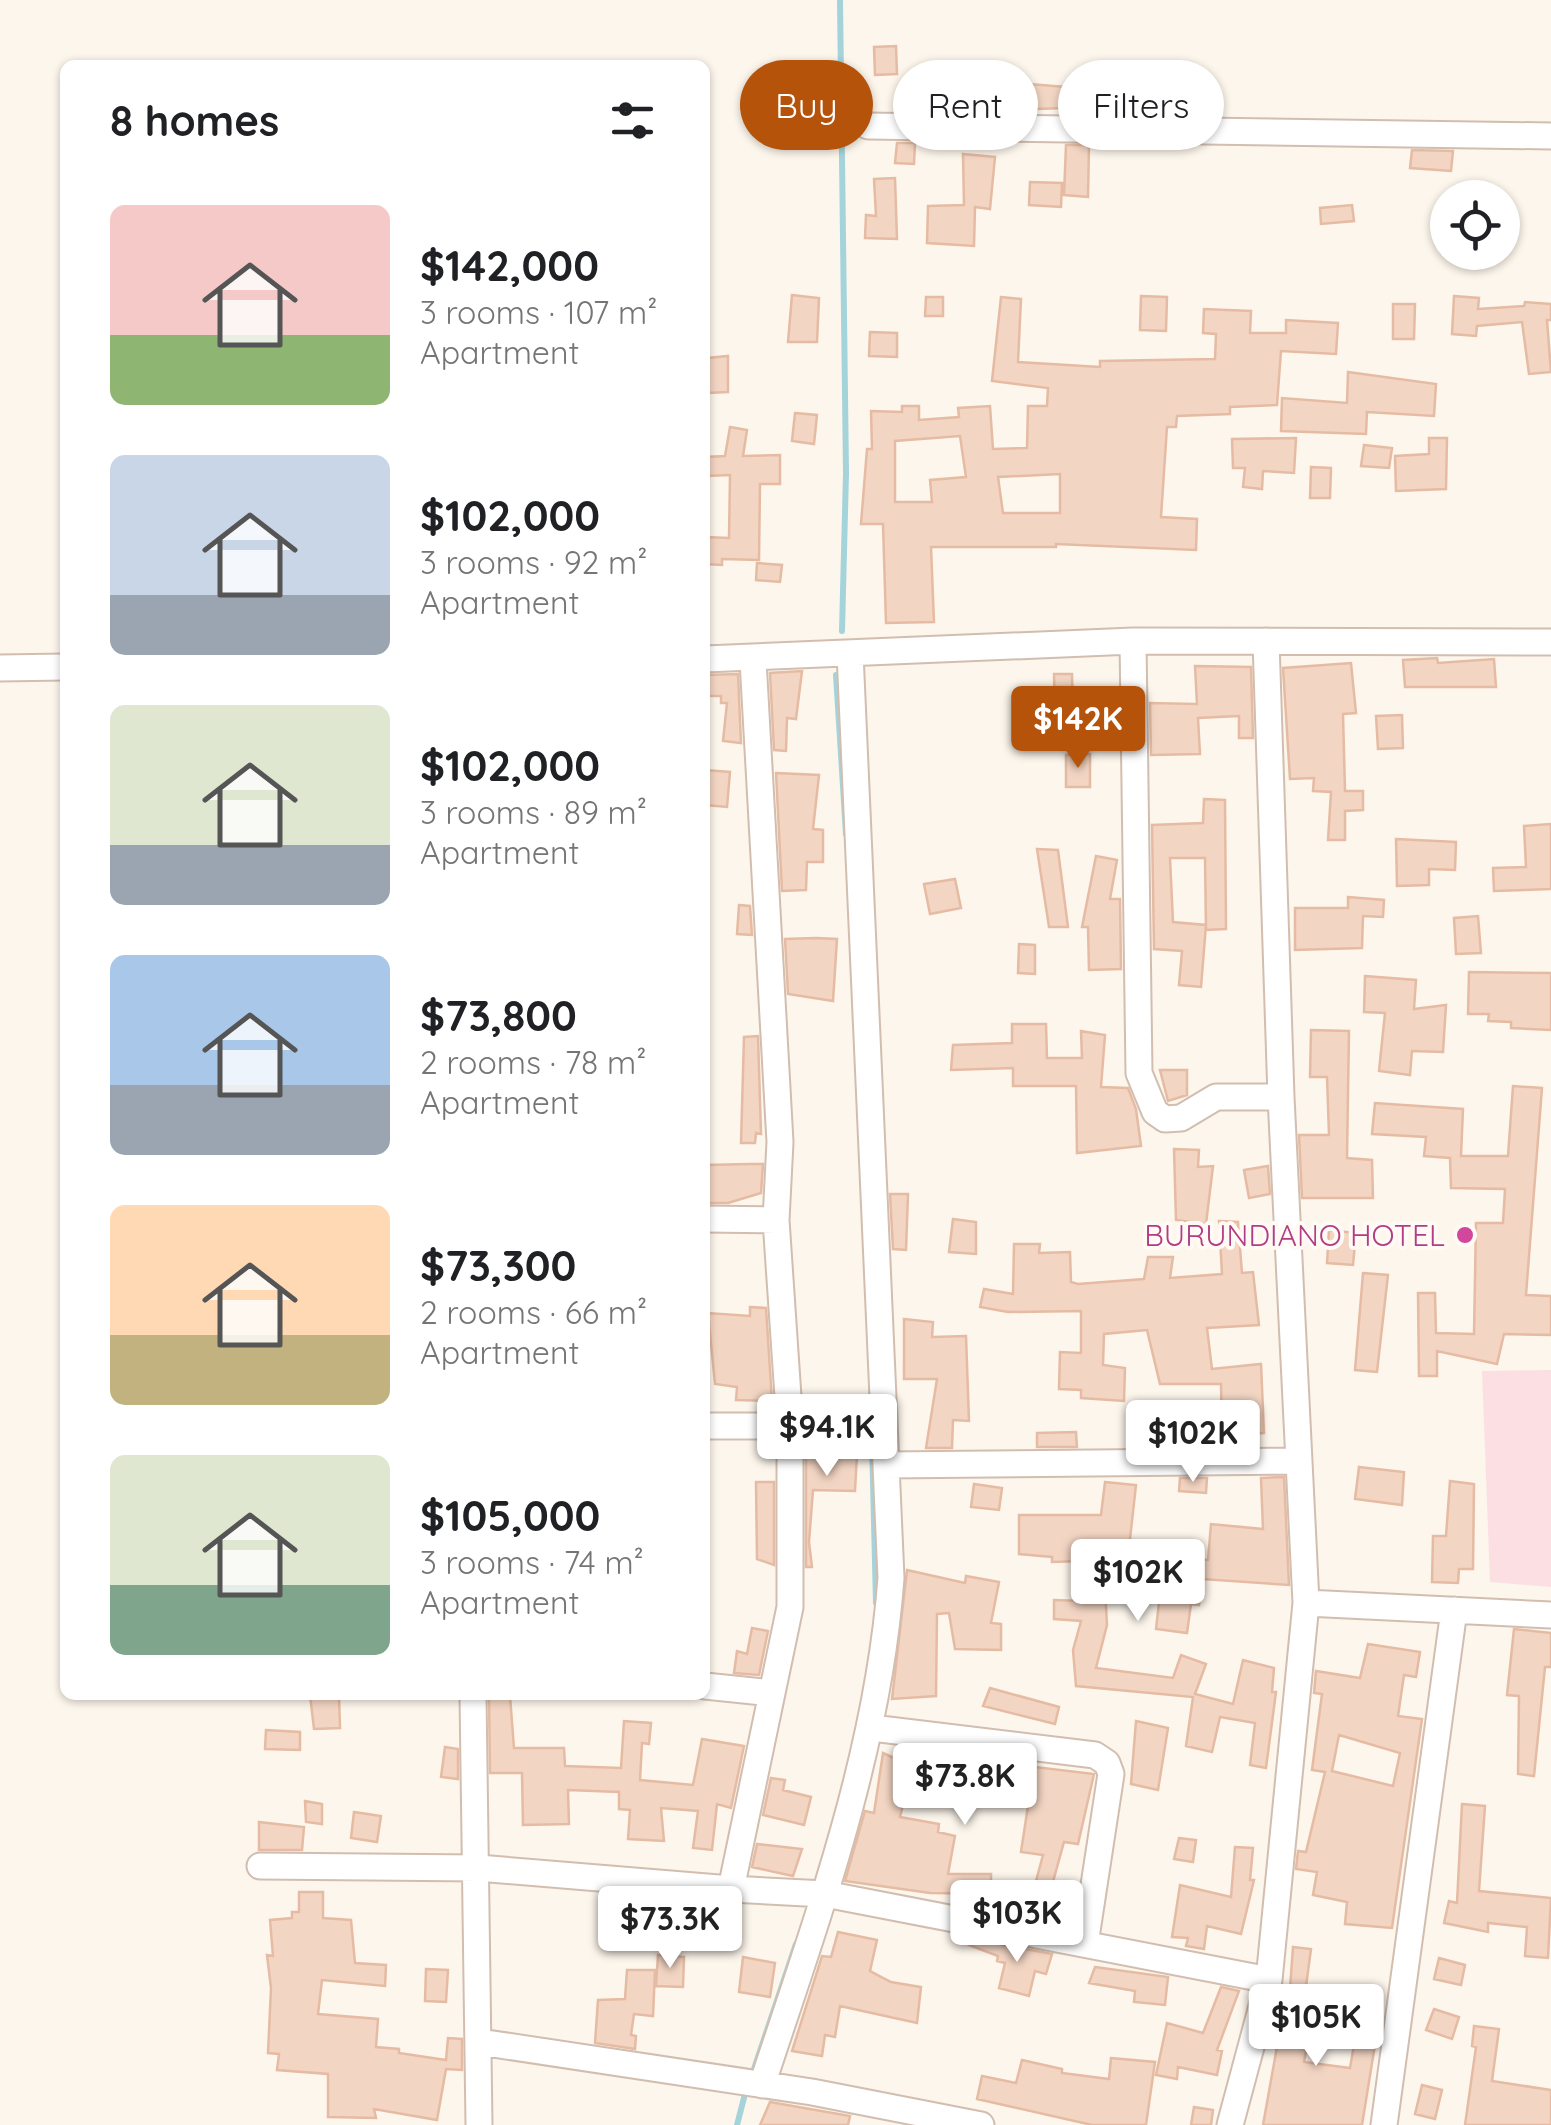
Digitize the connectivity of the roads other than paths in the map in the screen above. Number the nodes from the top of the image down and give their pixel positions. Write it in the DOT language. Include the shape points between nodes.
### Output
graph roads {
  1 [pos="873,126"];
  2 [pos="1551,136"];
  3 [pos="1134,641"];
  4 [pos="1266,641"];
  5 [pos="1551,642"];
  6 [pos="850,653"];
  7 [pos="710,659"];
  8 [pos="753,660"];
  9 [pos="60,667"];
  10 [pos="0,668"];
  11 [pos="1280,1097"];
  12 [pos="710,1219"];
  13 [pos="776,1220"];
  14 [pos="710,1426"];
  15 [pos="790,1426"];
  16 [pos="1299,1461"];
  17 [pos="886,1465"];
  18 [pos="1306,1603"];
  19 [pos="1454,1610"];
  20 [pos="1551,1614"];
  21 [pos="710,1687"];
  22 [pos="772,1693"];
  23 [pos="473,1700"];
  24 [pos="872,1728"];
  25 [pos="260,1866"];
  26 [pos="478,1868"];
  27 [pos="731,1889"];
  28 [pos="825,1894"];
  29 [pos="1085,1944"];
  30 [pos="1270,1980"];
  31 [pos="480,2042"];
  32 [pos="762,2084"];
  33 [pos="479,2125"];
  34 [pos="981,2125"];
  35 [pos="1230,2125"];
  36 [pos="1384,2125"];
  1 -- 2 [label="street"];
  3 -- 4 [label="street"];
  3 -- 6 [label="street"];
  3 -- 11 [label="street" via="1139,1073 1149,1102 1165,1119 1190,1114 1216,1097"];
  4 -- 5 [label="street"];
  4 -- 11 [label="street"];
  6 -- 8 [label="street"];
  6 -- 17 [label="street"];
  7 -- 8 [label="street"];
  8 -- 13 [label="street" via="780,1142"];
  9 -- 10 [label="street"];
  11 -- 16 [label="street"];
  12 -- 13 [label="street"];
  13 -- 15 [label="street"];
  14 -- 15 [label="street"];
  15 -- 22 [label="street" via="790,1607"];
  16 -- 17 [label="street"];
  16 -- 18 [label="street"];
  17 -- 24 [label="street" via="890,1578"];
  18 -- 19 [label="street"];
  18 -- 30 [label="street"];
  19 -- 20 [label="street"];
  19 -- 36 [label="street"];
  21 -- 22 [label="street"];
  22 -- 27 [label="street"];
  23 -- 26 [label="street"];
  24 -- 28 [label="street"];
  24 -- 29 [label="street" via="1095,1755 1108,1763"];
  25 -- 26 [label="street"];
  26 -- 27 [label="street"];
  26 -- 31 [label="street"];
  27 -- 28 [label="street"];
  28 -- 29 [label="street"];
  28 -- 32 [label="street"];
  29 -- 30 [label="street"];
  30 -- 35 [label="street"];
  31 -- 32 [label="street"];
  31 -- 33 [label="street"];
  32 -- 34 [label="street"];
}
